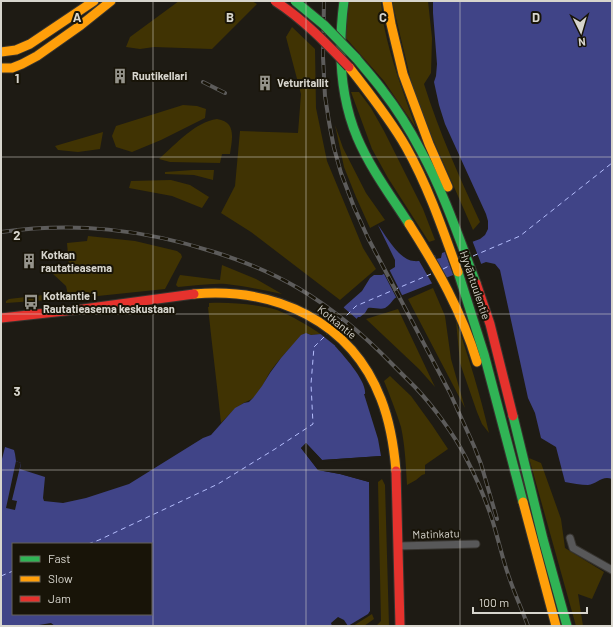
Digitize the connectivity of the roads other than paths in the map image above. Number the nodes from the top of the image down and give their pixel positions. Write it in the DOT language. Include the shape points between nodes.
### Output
graph roads {
  1 [pos="94,1"];
  2 [pos="111,1"];
  3 [pos="275,1"];
  4 [pos="295,1"];
  5 [pos="344,1"];
  6 [pos="388,1"];
  7 [pos="1,52"];
  8 [pos="1,68"];
  9 [pos="458,234"];
  10 [pos="1,318"];
  11 [pos="502,421"];
  12 [pos="570,538"];
  13 [pos="476,544"];
  14 [pos="398,546"];
  15 [pos="612,570"];
  16 [pos="400,626"];
  17 [pos="556,626"];
  18 [pos="567,626"];
  1 -- 7 [label="main road" via="30,44"];
  2 -- 8 [label="main road" via="37,56 12,68"];
  3 -- 11 [label="main road, Hyväntuulentie, bridge" via="319,36 349,67 374,98 412,159 430,196 463,286"];
  4 -- 9 [label="main road, Hyväntuulentie, bridge" via="324,25 384,92 418,146 443,196"];
  5 -- 11 [label="main road" via="341,22 342,82 353,128 365,155 449,291 484,383"];
  6 -- 9 [label="main road" via="403,74 450,192"];
  9 -- 18 [label="main road, Hyväntuulentie" via="490,324"];
  10 -- 14 [label="main road, Kotkantie" via="219,294 265,299 306,313 344,342 362,361 382,401 394,455"];
  11 -- 17 [label="main road, Hyväntuulentie"];
  12 -- 15 [label="street" via="573,548"];
  13 -- 14 [label="street, Matinkatu"];
  14 -- 16 [label="main road, Kotkantie"];
}
